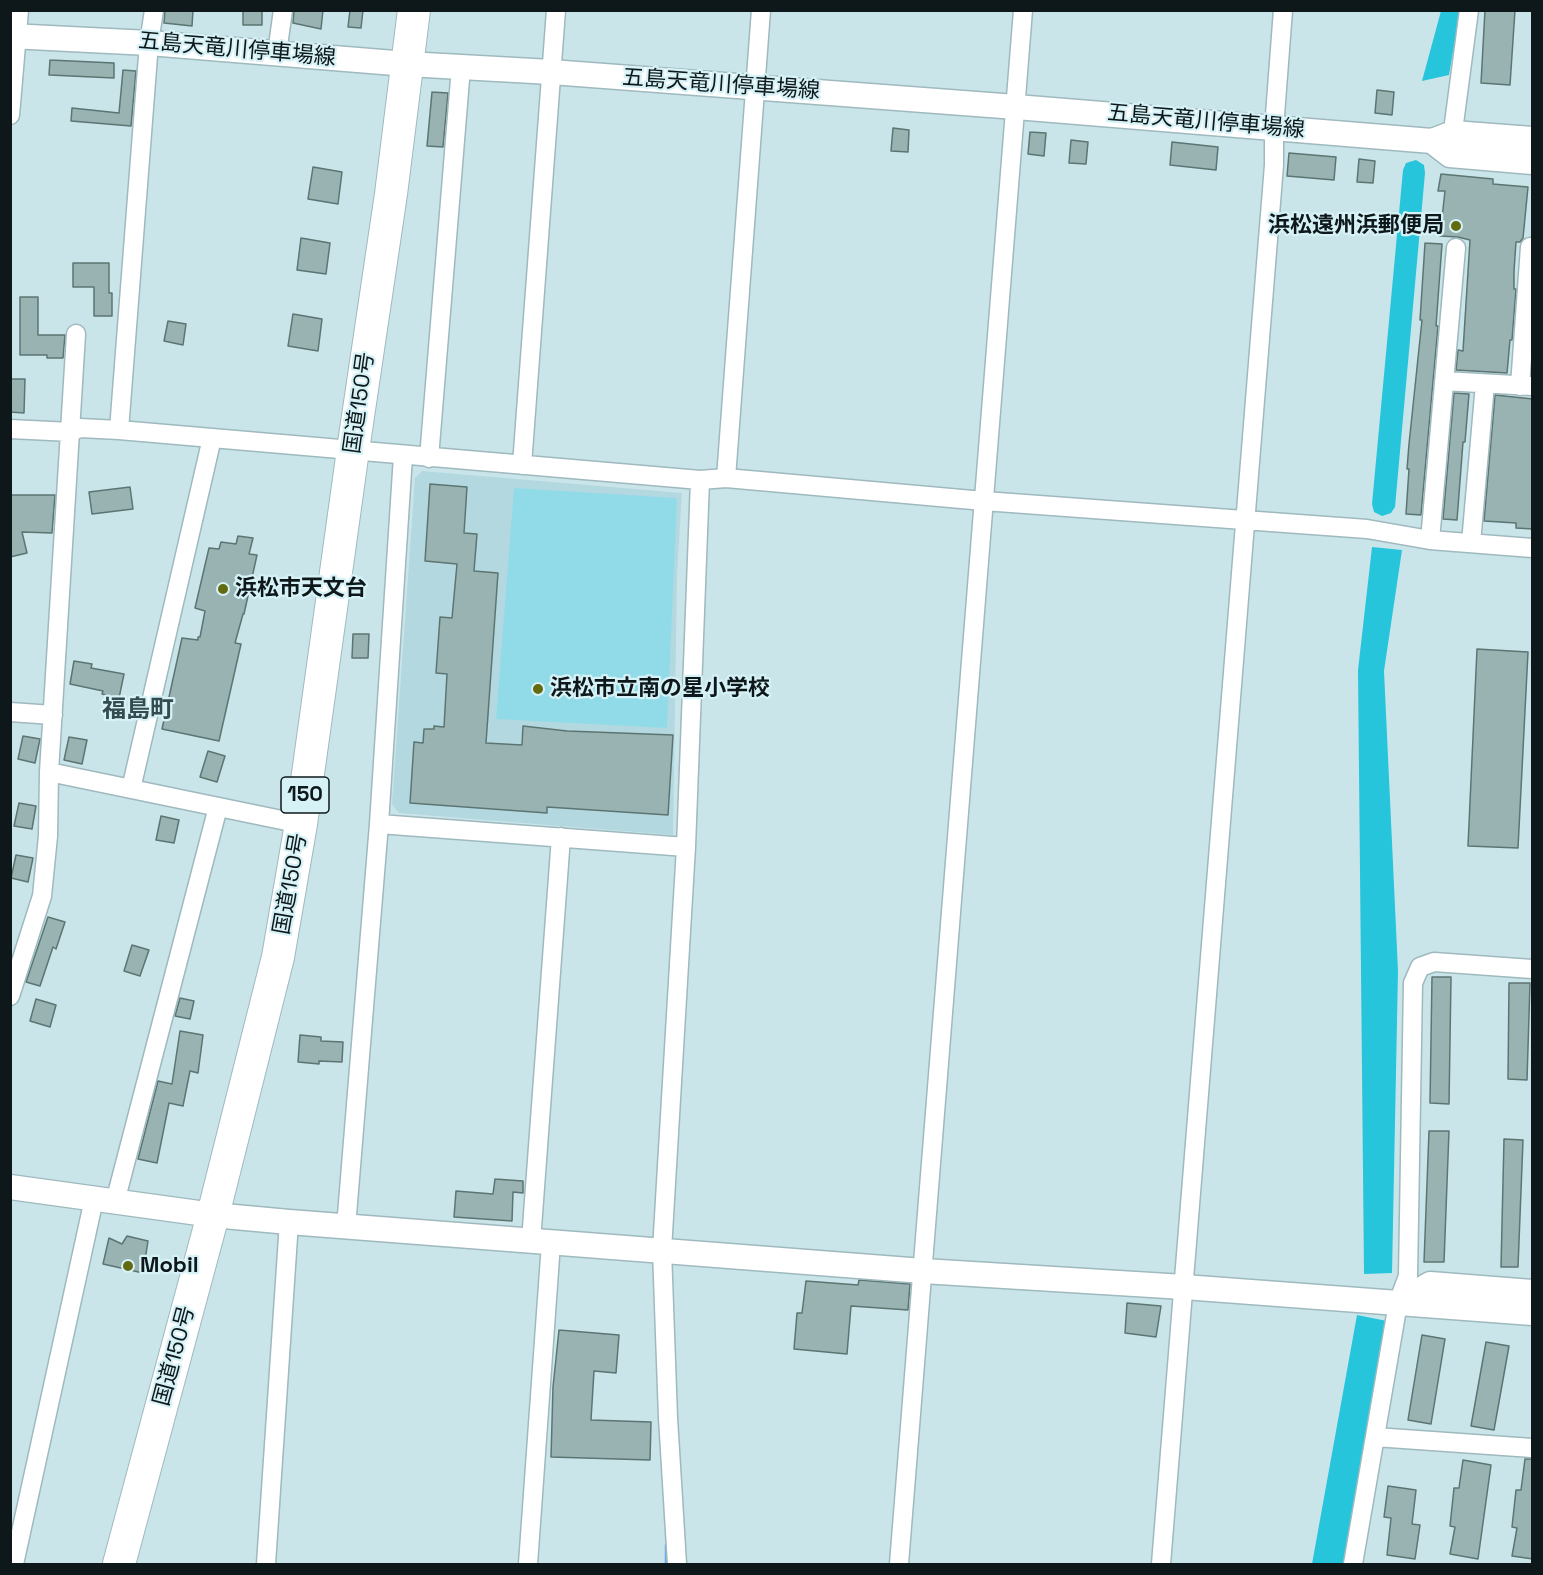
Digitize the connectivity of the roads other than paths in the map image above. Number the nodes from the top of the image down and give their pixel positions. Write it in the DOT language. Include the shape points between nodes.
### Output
graph roads {
  1 [pos="19,10"];
  2 [pos="154,10"];
  3 [pos="282,10"];
  4 [pos="414,10"];
  5 [pos="556,10"];
  6 [pos="761,10"];
  7 [pos="1023,10"];
  8 [pos="1283,10"];
  9 [pos="1469,10"];
  10 [pos="14,36"];
  11 [pos="149,43"];
  12 [pos="277,53"];
  13 [pos="407,64"];
  14 [pos="461,67"];
  15 [pos="551,72"];
  16 [pos="755,88"];
  17 [pos="1016,107"];
  18 [pos="10,115"];
  19 [pos="1274,128"];
  20 [pos="1533,139"];
  21 [pos="1445,143"];
  22 [pos="1533,162"];
  23 [pos="1530,247"];
  24 [pos="1456,248"];
  25 [pos="76,334"];
  26 [pos="1444,381"];
  27 [pos="1485,384"];
  28 [pos="1526,386"];
  29 [pos="10,429"];
  30 [pos="119,430"];
  31 [pos="71,432"];
  32 [pos="212,438"];
  33 [pos="352,450"];
  34 [pos="403,456"];
  35 [pos="429,458"];
  36 [pos="522,465"];
  37 [pos="726,478"];
  38 [pos="700,480"];
  39 [pos="984,501"];
  40 [pos="1245,520"];
  41 [pos="1430,540"];
  42 [pos="1471,543"];
  43 [pos="1533,548"];
  44 [pos="10,712"];
  45 [pos="53,715"];
  46 [pos="49,772"];
  47 [pos="131,789"];
  48 [pos="218,807"];
  49 [pos="301,824"];
  50 [pos="379,824"];
  51 [pos="561,837"];
  52 [pos="686,847"];
  53 [pos="1533,969"];
  54 [pos="10,996"];
  55 [pos="10,1187"];
  56 [pos="104,1200"];
  57 [pos="213,1215"];
  58 [pos="289,1222"];
  59 [pos="346,1227"];
  60 [pos="541,1242"];
  61 [pos="662,1250"];
  62 [pos="923,1271"];
  63 [pos="1184,1287"];
  64 [pos="1533,1292"];
  65 [pos="1398,1303"];
  66 [pos="1533,1313"];
  67 [pos="1375,1437"];
  68 [pos="1533,1448"];
  69 [pos="14,1564"];
  70 [pos="119,1564"];
  71 [pos="266,1564"];
  72 [pos="528,1564"];
  73 [pos="677,1564"];
  74 [pos="899,1564"];
  75 [pos="1161,1564"];
  76 [pos="1353,1564"];
  1 -- 10 [label="street"];
  2 -- 11 [label="street"];
  3 -- 12 [label="street"];
  4 -- 13 [label="highway, 国道150号 / 150"];
  5 -- 15 [label="street"];
  6 -- 16 [label="street"];
  7 -- 17 [label="street"];
  8 -- 19 [label="street"];
  9 -- 21 [label="street"];
  10 -- 11 [label="street, 五島天竜川停車場線"];
  10 -- 18 [label="street"];
  11 -- 12 [label="street, 五島天竜川停車場線"];
  11 -- 30 [label="street"];
  12 -- 13 [label="street, 五島天竜川停車場線"];
  13 -- 14 [label="street, 五島天竜川停車場線"];
  13 -- 33 [label="highway, 国道150号 / 150"];
  14 -- 15 [label="street, 五島天竜川停車場線"];
  14 -- 35 [label="street"];
  15 -- 16 [label="street, 五島天竜川停車場線"];
  15 -- 36 [label="street"];
  16 -- 17 [label="street, 五島天竜川停車場線"];
  16 -- 37 [label="street"];
  17 -- 19 [label="street, 五島天竜川停車場線"];
  17 -- 39 [label="street"];
  19 -- 21 [label="street, 五島天竜川停車場線"];
  19 -- 40 [label="street"];
  20 -- 21 [label="street, 五島天竜川停車場線"];
  21 -- 22 [label="street, 五島天竜川停車場線"];
  23 -- 28 [label="street"];
  24 -- 26 [label="street"];
  25 -- 31 [label="street"];
  26 -- 27 [label="street"];
  26 -- 41 [label="street"];
  27 -- 28 [label="street"];
  27 -- 42 [label="street"];
  29 -- 31 [label="street"];
  30 -- 31 [label="street" via="80,428"];
  30 -- 32 [label="street"];
  31 -- 45 [label="street"];
  32 -- 33 [label="street"];
  32 -- 47 [label="street"];
  33 -- 34 [label="street"];
  33 -- 49 [label="highway, 国道150号 / 150"];
  34 -- 35 [label="street"];
  34 -- 50 [label="street"];
  35 -- 36 [label="street"];
  36 -- 38 [label="street"];
  37 -- 38 [label="street"];
  37 -- 39 [label="street"];
  38 -- 52 [label="street"];
  39 -- 40 [label="street"];
  39 -- 62 [label="street"];
  40 -- 41 [label="street" via="1367,529"];
  40 -- 63 [label="street"];
  41 -- 42 [label="street"];
  42 -- 43 [label="street"];
  44 -- 45 [label="street"];
  45 -- 46 [label="street"];
  46 -- 47 [label="street"];
  46 -- 54 [label="street" via="42,896"];
  47 -- 48 [label="street"];
  48 -- 49 [label="street"];
  48 -- 56 [label="street"];
  49 -- 57 [label="highway, 国道150号 / 150" via="278,957"];
  50 -- 51 [label="street"];
  50 -- 59 [label="street"];
  51 -- 52 [label="street"];
  51 -- 60 [label="street"];
  52 -- 61 [label="street"];
  53 -- 65 [label="street" via="1434,962 1420,967 1416,975 1408,1276"];
  55 -- 56 [label="street"];
  56 -- 57 [label="street"];
  56 -- 69 [label="street"];
  57 -- 58 [label="street"];
  57 -- 70 [label="highway, 国道150号 / 150"];
  58 -- 59 [label="street"];
  58 -- 71 [label="street"];
  59 -- 60 [label="street"];
  60 -- 61 [label="street"];
  60 -- 72 [label="street"];
  61 -- 62 [label="street"];
  61 -- 73 [label="street"];
  62 -- 63 [label="street"];
  62 -- 74 [label="street"];
  63 -- 65 [label="street"];
  63 -- 75 [label="street"];
  64 -- 65 [label="street" via="1430,1284"];
  65 -- 66 [label="street"];
  65 -- 67 [label="street"];
  67 -- 68 [label="street"];
  67 -- 76 [label="street"];
}
